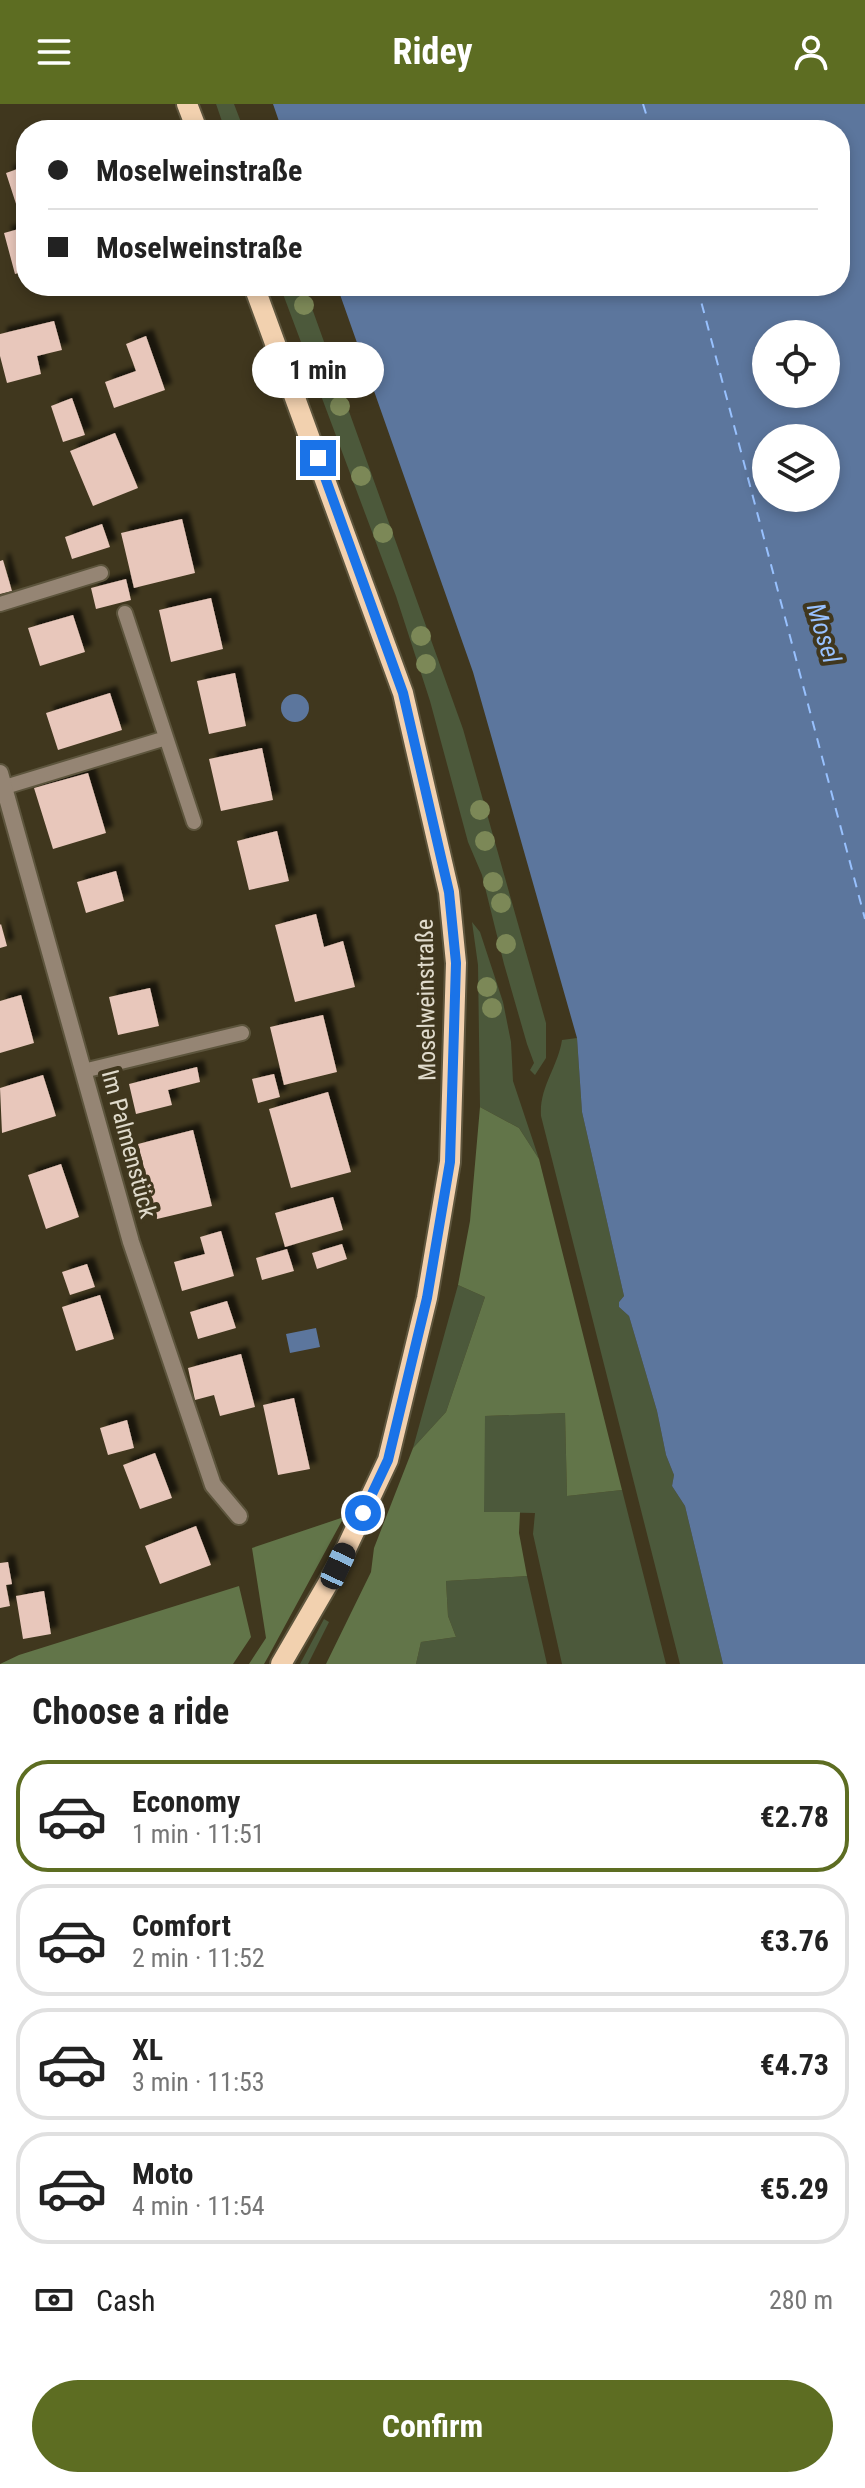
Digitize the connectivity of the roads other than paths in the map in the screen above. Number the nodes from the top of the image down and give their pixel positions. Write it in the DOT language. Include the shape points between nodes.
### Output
graph roads {
  1 [pos="258,296"];
  2 [pos="101,573"];
  3 [pos="0,604"];
  4 [pos="125,613"];
  5 [pos="166,738"];
  6 [pos="3,780"];
  7 [pos="194,822"];
  8 [pos="242,1033"];
  9 [pos="83,1071"];
  10 [pos="239,1516"];
  11 [pos="281,1664"];
  1 -- 11 [label="main road, Moselweinstraße" via="403,693 449,892 456,963 450,1162 427,1298 388,1460 338,1566"];
  2 -- 3 [label="lane"];
  4 -- 5 [label="lane"];
  5 -- 6 [label="lane"];
  5 -- 7 [label="lane"];
  6 -- 9 [label="street, Im Palmenstück"];
  8 -- 9 [label="lane"];
  9 -- 10 [label="street, Im Palmenstück" via="131,1242 208,1471"];
}
